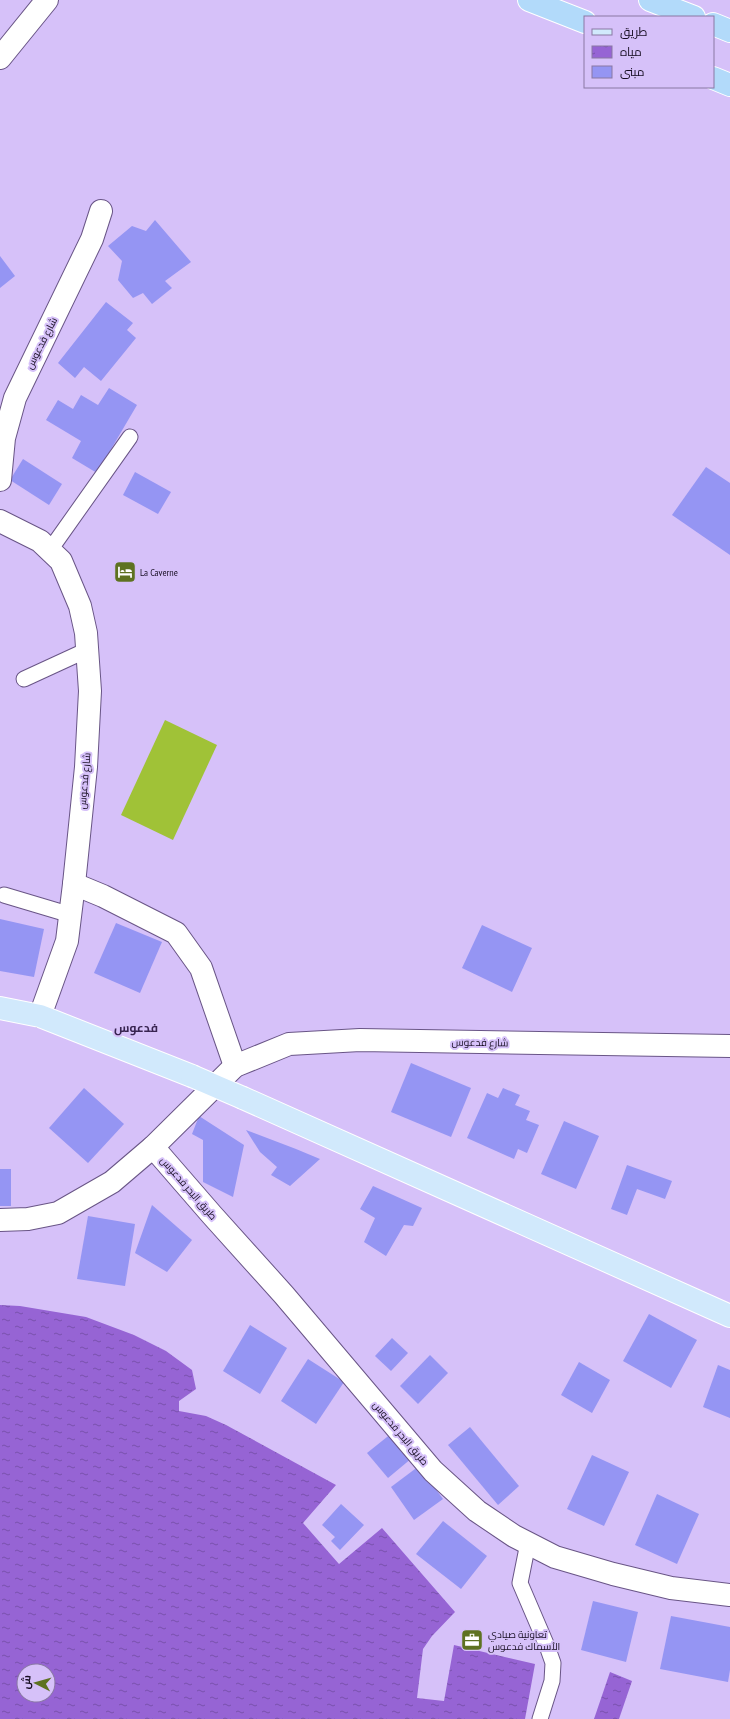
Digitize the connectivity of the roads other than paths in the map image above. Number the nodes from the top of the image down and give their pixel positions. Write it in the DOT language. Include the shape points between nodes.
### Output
graph roads {
  1 [pos="47,0"];
  2 [pos="529,0"];
  3 [pos="650,0"];
  4 [pos="691,16"];
  5 [pos="584,22"];
  6 [pos="714,24"];
  7 [pos="730,31"];
  8 [pos="0,58"];
  9 [pos="714,78"];
  10 [pos="730,85"];
  11 [pos="101,211"];
  12 [pos="130,437"];
  13 [pos="0,480"];
  14 [pos="0,521"];
  15 [pos="50,550"];
  16 [pos="87,650"];
  17 [pos="24,679"];
  18 [pos="74,884"];
  19 [pos="4,895"];
  20 [pos="71,915"];
  21 [pos="0,1008"];
  22 [pos="40,1016"];
  23 [pos="730,1046"];
  24 [pos="235,1066"];
  25 [pos="153,1147"];
  26 [pos="0,1220"];
  27 [pos="730,1316"];
  28 [pos="528,1542"];
  29 [pos="730,1595"];
  30 [pos="540,1719"];
  1 -- 8 [label="street"];
  2 -- 5 [label="highway"];
  3 -- 4 [label="highway"];
  6 -- 7 [label="highway"];
  9 -- 10 [label="highway"];
  11 -- 13 [label="street, شارع فدعوس" via="92,239 14,398 4,438"];
  12 -- 15 [label="lane"];
  14 -- 15 [label="street, شارع فدعوس" via="40,541"];
  15 -- 16 [label="street, شارع فدعوس" via="61,561 80,606"];
  16 -- 17 [label="lane"];
  16 -- 18 [label="street, شارع فدعوس" via="89,714"];
  18 -- 20 [label="street, شارع فدعوس"];
  18 -- 24 [label="street" via="176,933 201,968"];
  19 -- 20 [label="lane"];
  20 -- 22 [label="street, شارع فدعوس" via="67,941"];
  21 -- 22 [label="main road"];
  22 -- 27 [label="main road, bridge" via="243,1098"];
  23 -- 24 [label="street, شارع فدعوس" via="360,1040 289,1044"];
  24 -- 25 [label="street, طريق البحر فدعوس"];
  25 -- 26 [label="street, طريق البحر فدعوس" via="112,1182 58,1213 28,1219"];
  25 -- 28 [label="street, طريق البحر فدعوس" via="284,1295 432,1471 478,1511 514,1536"];
  28 -- 29 [label="street, طريق البحر فدعوس" via="555,1556 613,1574 671,1588"];
  28 -- 30 [label="lane" via="520,1583 553,1663 552,1681"];
}
